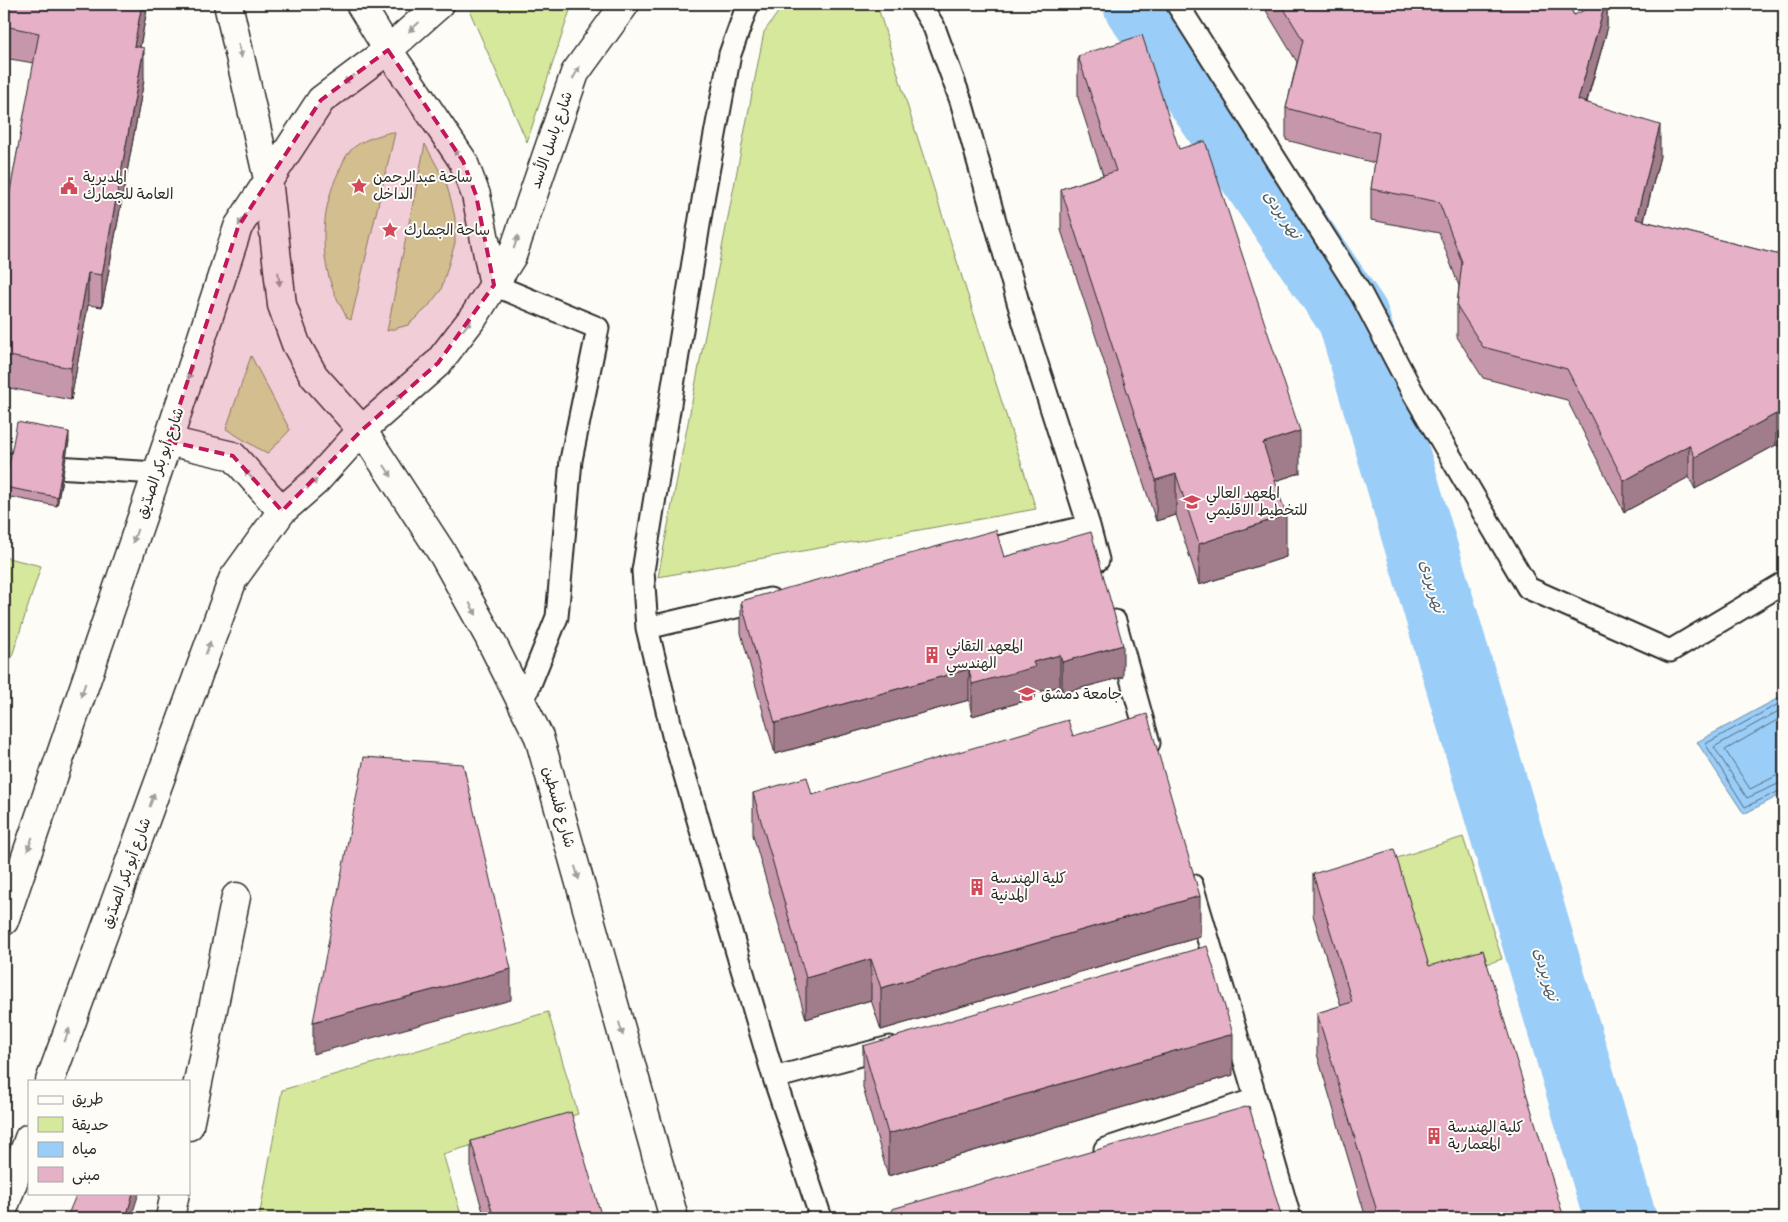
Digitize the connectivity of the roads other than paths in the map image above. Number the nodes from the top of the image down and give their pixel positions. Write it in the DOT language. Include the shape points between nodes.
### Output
graph roads {
  1 [pos="228,4"];
  2 [pos="360,4"];
  3 [pos="440,4"];
  4 [pos="625,4"];
  5 [pos="748,4"];
  6 [pos="920,4"];
  7 [pos="1177,4"];
  8 [pos="388,50"];
  9 [pos="268,179"];
  10 [pos="494,285"];
  11 [pos="438,363"];
  12 [pos="362,430"];
  13 [pos="168,441"];
  14 [pos="4,464"];
  15 [pos="157,473"];
  16 [pos="282,511"];
  17 [pos="1089,526"];
  18 [pos="954,557"];
  19 [pos="1784,583"];
  20 [pos="791,594"];
  21 [pos="647,628"];
  22 [pos="522,704"];
  23 [pos="1155,765"];
  24 [pos="1187,870"];
  25 [pos="236,897"];
  26 [pos="4,921"];
  27 [pos="909,1042"];
  28 [pos="774,1078"];
  29 [pos="50,1080"];
  30 [pos="1256,1099"];
  31 [pos="190,1121"];
  32 [pos="28,1141"];
  33 [pos="1089,1154"];
  34 [pos="175,1194"];
  35 [pos="4,1207"];
  36 [pos="170,1218"];
  37 [pos="674,1218"];
  38 [pos="821,1218"];
  39 [pos="1290,1218"];
  1 -- 9 [label="main road, شارع فلسطين, one-way"];
  2 -- 8 [label="main road"];
  3 -- 8 [label="main road, one-way"];
  10 -- 4 [label="main road, شارع باسل الأسد, one-way" via="512,256 575,73"];
  5 -- 21 [label="lane" via="730,54 704,194 643,571"];
  6 -- 17 [label="lane" via="934,27 961,101 1024,323"];
  7 -- 19 [label="lane" via="1361,294 1411,389 1528,588 1670,651"];
  8 -- 9 [label="main road, شارع أبو بكر الصدّيق, one-way" via="321,100"];
  10 -- 8 [label="main road, one-way" via="476,195 463,161"];
  9 -- 12 [label="main road, شارع فلسطين, one-way" via="282,305 296,344 314,376"];
  9 -- 13 [label="main road, شارع أبو بكر الصدّيق, one-way" via="238,227"];
  11 -- 10 [label="main road, شارع باسل الأسد, one-way"];
  10 -- 22 [label="lane" via="598,328 571,460 557,617"];
  12 -- 11 [label="main road, شارع أبو بكر الصدّيق, one-way"];
  16 -- 12 [label="main road, شارع أبو بكر الصدّيق, one-way" via="315,482"];
  12 -- 22 [label="main road, شارع فلسطين, one-way" via="444,556"];
  13 -- 15 [label="main road, شارع أبو بكر الصدّيق"];
  16 -- 13 [label="main road, one-way" via="233,456"];
  14 -- 15 [label="lane"];
  15 -- 26 [label="main road, شارع أبو بكر الصدّيق, one-way"];
  29 -- 16 [label="main road, شارع أبو بكر الصدّيق, one-way" via="233,579"];
  17 -- 18 [label="lane"];
  17 -- 23 [label="lane"];
  20 -- 21 [label="lane"];
  21 -- 28 [label="lane" via="673,735"];
  22 -- 37 [label="main road, شارع فلسطين, one-way" via="539,737"];
  24 -- 30 [label="lane"];
  25 -- 31 [label="main road"];
  27 -- 28 [label="lane"];
  28 -- 38 [label="lane"];
  30 -- 33 [label="lane"];
  30 -- 39 [label="lane"];
  32 -- 35 [label="main road"];
  34 -- 36 [label="main road"];
}
